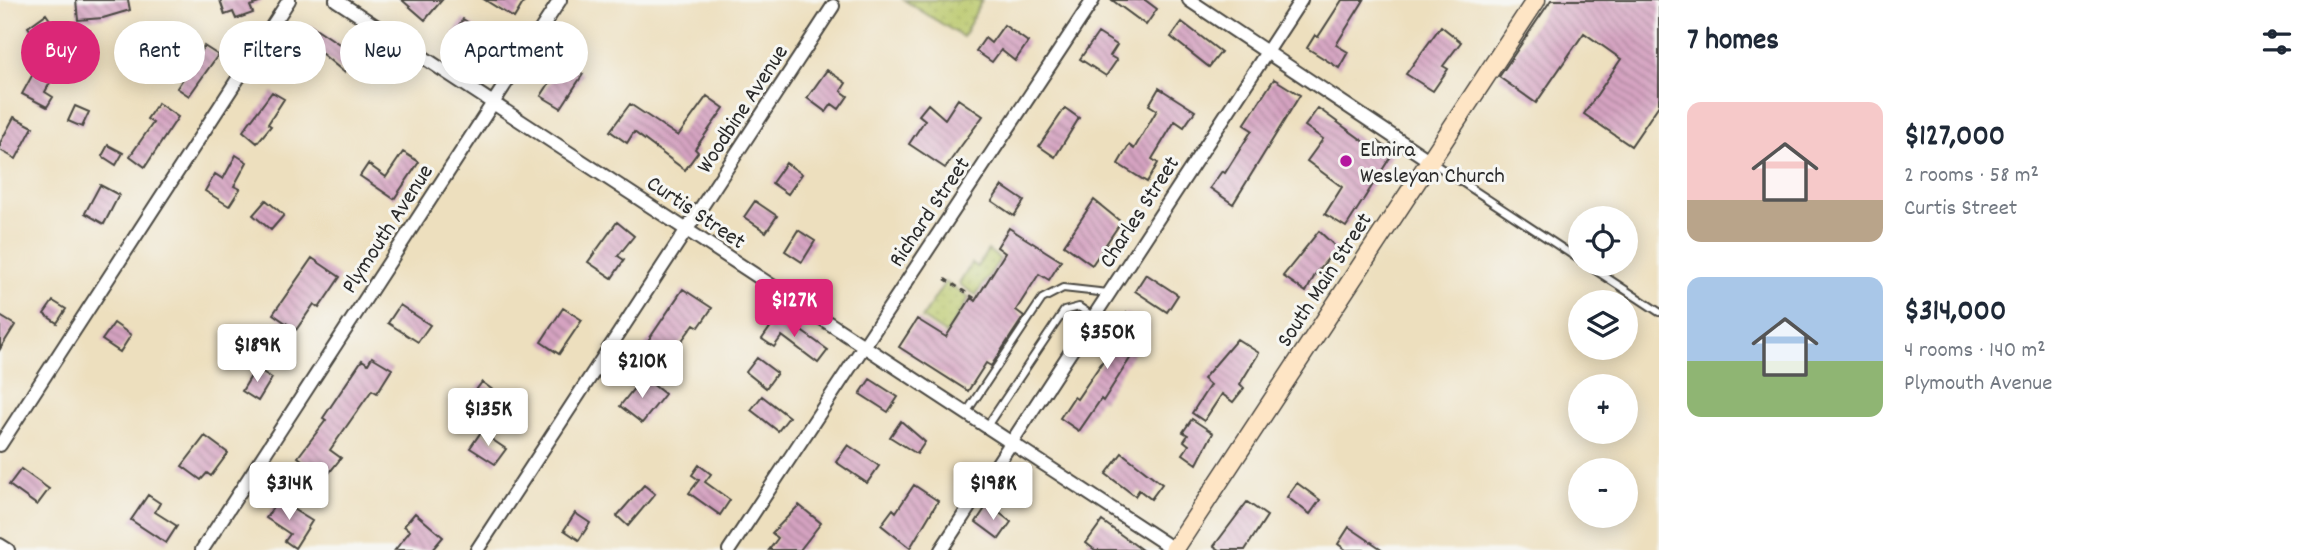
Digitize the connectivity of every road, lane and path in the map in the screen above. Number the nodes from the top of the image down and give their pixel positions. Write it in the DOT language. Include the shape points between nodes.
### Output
graph roads {
  1 [pos="289,0"];
  2 [pos="336,0"];
  3 [pos="560,0"];
  4 [pos="1093,0"];
  5 [pos="1189,0"];
  6 [pos="1301,0"];
  7 [pos="1536,0"];
  8 [pos="833,6"];
  9 [pos="1267,51"];
  10 [pos="493,101"];
  11 [pos="1430,161"];
  12 [pos="686,229"];
  13 [pos="1568,252"];
  14 [pos="1604,276"];
  15 [pos="945,279"];
  16 [pos="1110,293"];
  17 [pos="976,299"];
  18 [pos="1659,312"];
  19 [pos="1094,317"];
  20 [pos="863,346"];
  21 [pos="966,413"];
  22 [pos="987,426"];
  23 [pos="1012,443"];
  24 [pos="0,445"];
  25 [pos="0,545"];
  26 [pos="8,550"];
  27 [pos="202,550"];
  28 [pos="477,550"];
  29 [pos="729,550"];
  30 [pos="941,550"];
  31 [pos="1175,550"];
  1 -- 24 [label="street"];
  2 -- 10 [label="street, Curtis Street"];
  3 -- 10 [label="street, Plymouth Avenue"];
  4 -- 20 [label="street, Richard Street"];
  5 -- 9 [label="street"];
  6 -- 9 [label="street, Charles Street"];
  7 -- 11 [label="street, South Main Street"];
  8 -- 12 [label="street, Woodbine Avenue"];
  9 -- 11 [label="street"];
  9 -- 16 [label="street, Charles Street"];
  10 -- 12 [label="street, Curtis Street"];
  10 -- 27 [label="street, Plymouth Avenue"];
  11 -- 13 [label="lane"];
  11 -- 31 [label="street, South Main Street"];
  12 -- 20 [label="street, Curtis Street"];
  12 -- 28 [label="street, Woodbine Avenue"];
  14 -- 18 [label="lane"];
  15 -- 17 [label="path"];
  16 -- 19 [label="street, Charles Street"];
  16 -- 21 [label="lane" via="1063,288 1042,299"];
  19 -- 22 [label="lane" via="1079,307 1064,311"];
  19 -- 23 [label="street, Charles Street"];
  20 -- 21 [label="street, Curtis Street"];
  20 -- 29 [label="street, Richard Street"];
  21 -- 22 [label="street, Curtis Street"];
  22 -- 23 [label="street, Curtis Street"];
  23 -- 30 [label="street, Charles Street"];
  23 -- 31 [label="street, Curtis Street"];
  25 -- 26 [label="street"];
}
